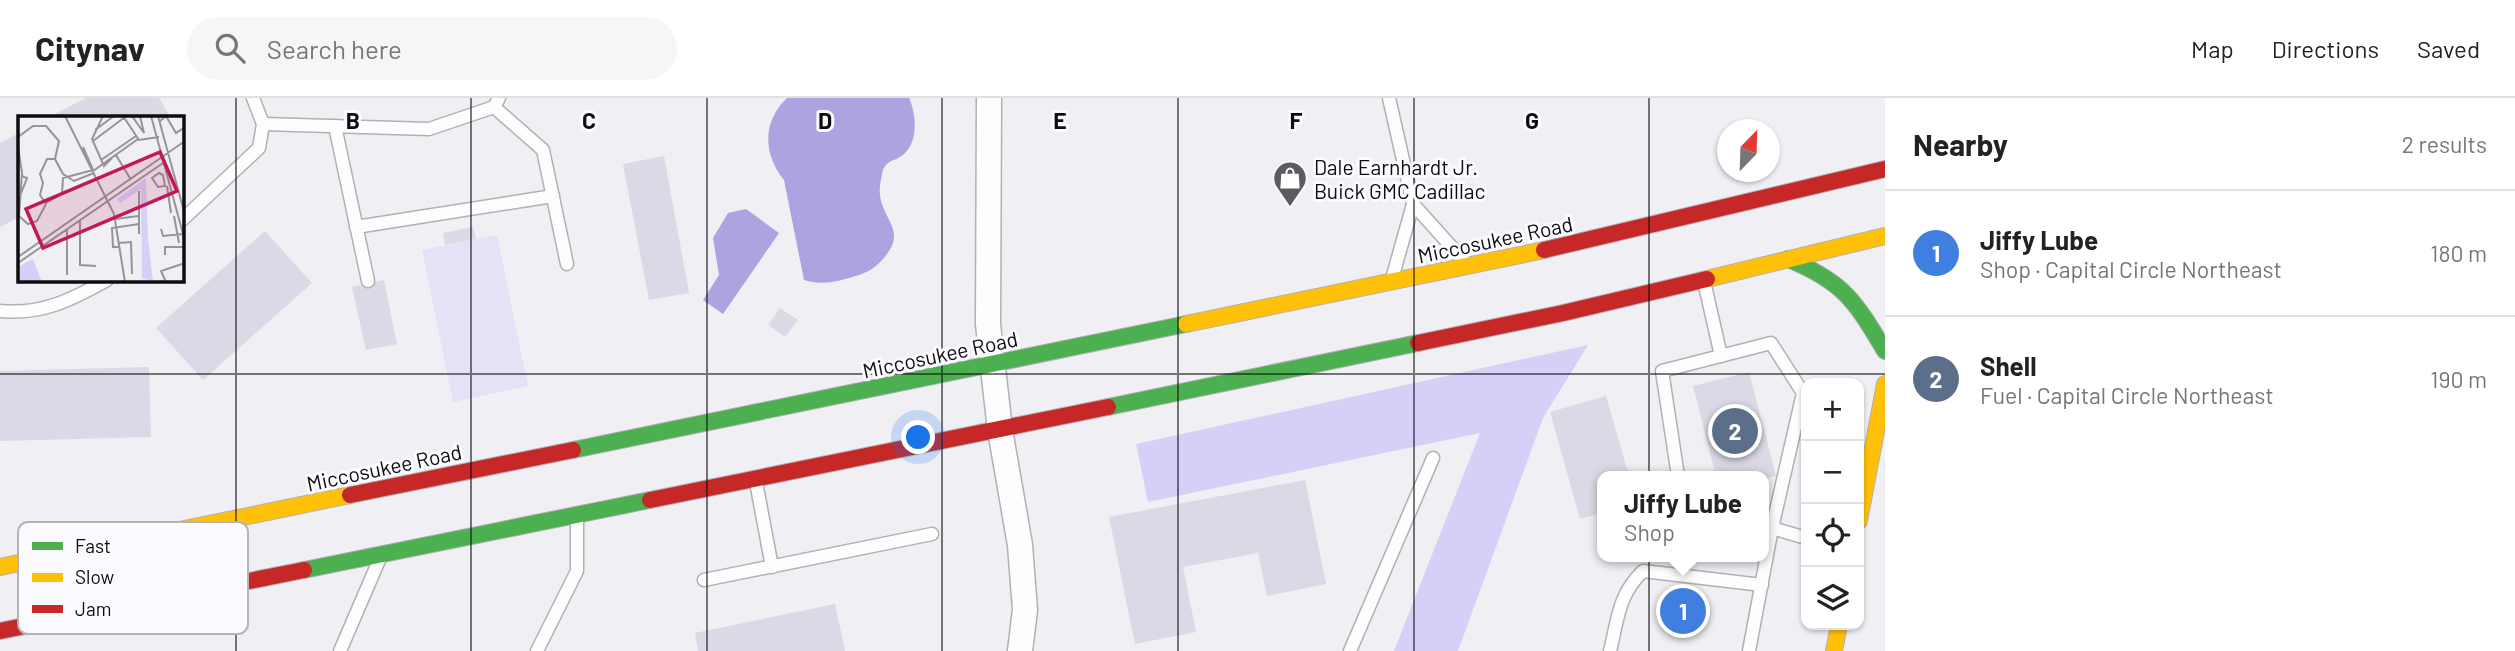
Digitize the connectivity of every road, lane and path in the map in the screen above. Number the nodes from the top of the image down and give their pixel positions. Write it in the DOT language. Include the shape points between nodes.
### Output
graph roads {
  1 [pos="253,98"];
  2 [pos="989,98"];
  3 [pos="1389,98"];
  4 [pos="497,102"];
  5 [pos="263,124"];
  6 [pos="335,126"];
  7 [pos="1885,169"];
  8 [pos="553,196"];
  9 [pos="1413,204"];
  10 [pos="184,218"];
  11 [pos="356,227"];
  12 [pos="1885,236"];
  13 [pos="1788,259"];
  14 [pos="567,264"];
  15 [pos="1470,267"];
  16 [pos="1704,279"];
  17 [pos="368,281"];
  18 [pos="103,282"];
  19 [pos="1391,283"];
  20 [pos="0,311"];
  21 [pos="1885,351"];
  22 [pos="1721,355"];
  23 [pos="992,364"];
  24 [pos="1885,384"];
  25 [pos="1801,390"];
  26 [pos="1801,417"];
  27 [pos="1000,430"];
  28 [pos="1433,458"];
  29 [pos="1677,471"];
  30 [pos="755,478"];
  31 [pos="1861,504"];
  32 [pos="578,514"];
  33 [pos="220,522"];
  34 [pos="1769,524"];
  35 [pos="1769,527"];
  36 [pos="932,534"];
  37 [pos="1801,537"];
  38 [pos="382,553"];
  39 [pos="1764,562"];
  40 [pos="18,563"];
  41 [pos="0,567"];
  42 [pos="772,567"];
  43 [pos="248,580"];
  44 [pos="704,580"];
  45 [pos="1762,584"];
  46 [pos="18,627"];
  47 [pos="1838,630"];
  48 [pos="0,631"];
  49 [pos="340,651"];
  50 [pos="537,651"];
  51 [pos="1020,651"];
  52 [pos="1350,651"];
  53 [pos="1611,651"];
  54 [pos="1749,651"];
  55 [pos="1834,651"];
  1 -- 5 [label="lane"];
  2 -- 23 [label="street" via="988,324"];
  3 -- 9 [label="lane"];
  4 -- 6 [label="lane" via="429,129"];
  4 -- 8 [label="lane" via="543,150"];
  5 -- 6 [label="lane"];
  5 -- 10 [label="lane" via="259,148"];
  6 -- 11 [label="lane"];
  7 -- 15 [label="street, Miccosukee Road"];
  8 -- 11 [label="lane"];
  8 -- 14 [label="lane"];
  9 -- 15 [label="lane"];
  9 -- 19 [label="lane"];
  11 -- 17 [label="lane"];
  12 -- 13 [label="street"];
  13 -- 16 [label="street"];
  13 -- 21 [label="street" via="1823,274 1842,290"];
  15 -- 19 [label="street, Miccosukee Road"];
  16 -- 22 [label="lane"];
  16 -- 27 [label="street" via="1549,316"];
  18 -- 20 [label="lane" via="64,304"];
  19 -- 23 [label="street, Miccosukee Road"];
  22 -- 25 [label="lane" via="1771,343"];
  22 -- 29 [label="lane" via="1662,371"];
  23 -- 27 [label="street"];
  23 -- 33 [label="street, Miccosukee Road"];
  24 -- 31 [label="street" via="1874,415"];
  26 -- 34 [label="lane"];
  27 -- 30 [label="street"];
  27 -- 51 [label="street" via="1020,545 1025,610"];
  28 -- 52 [label="lane"];
  30 -- 32 [label="street"];
  30 -- 42 [label="lane"];
  32 -- 38 [label="street"];
  32 -- 50 [label="lane" via="576,571"];
  35 -- 37 [label="lane"];
  36 -- 42 [label="lane"];
  38 -- 43 [label="street"];
  38 -- 49 [label="lane"];
  39 -- 45 [label="lane"];
  40 -- 41 [label="street, Miccosukee Road"];
  42 -- 44 [label="lane"];
  45 -- 53 [label="lane" via="1643,571 1622,600"];
  45 -- 54 [label="lane"];
  46 -- 48 [label="street"];
  47 -- 55 [label="street"];
}
